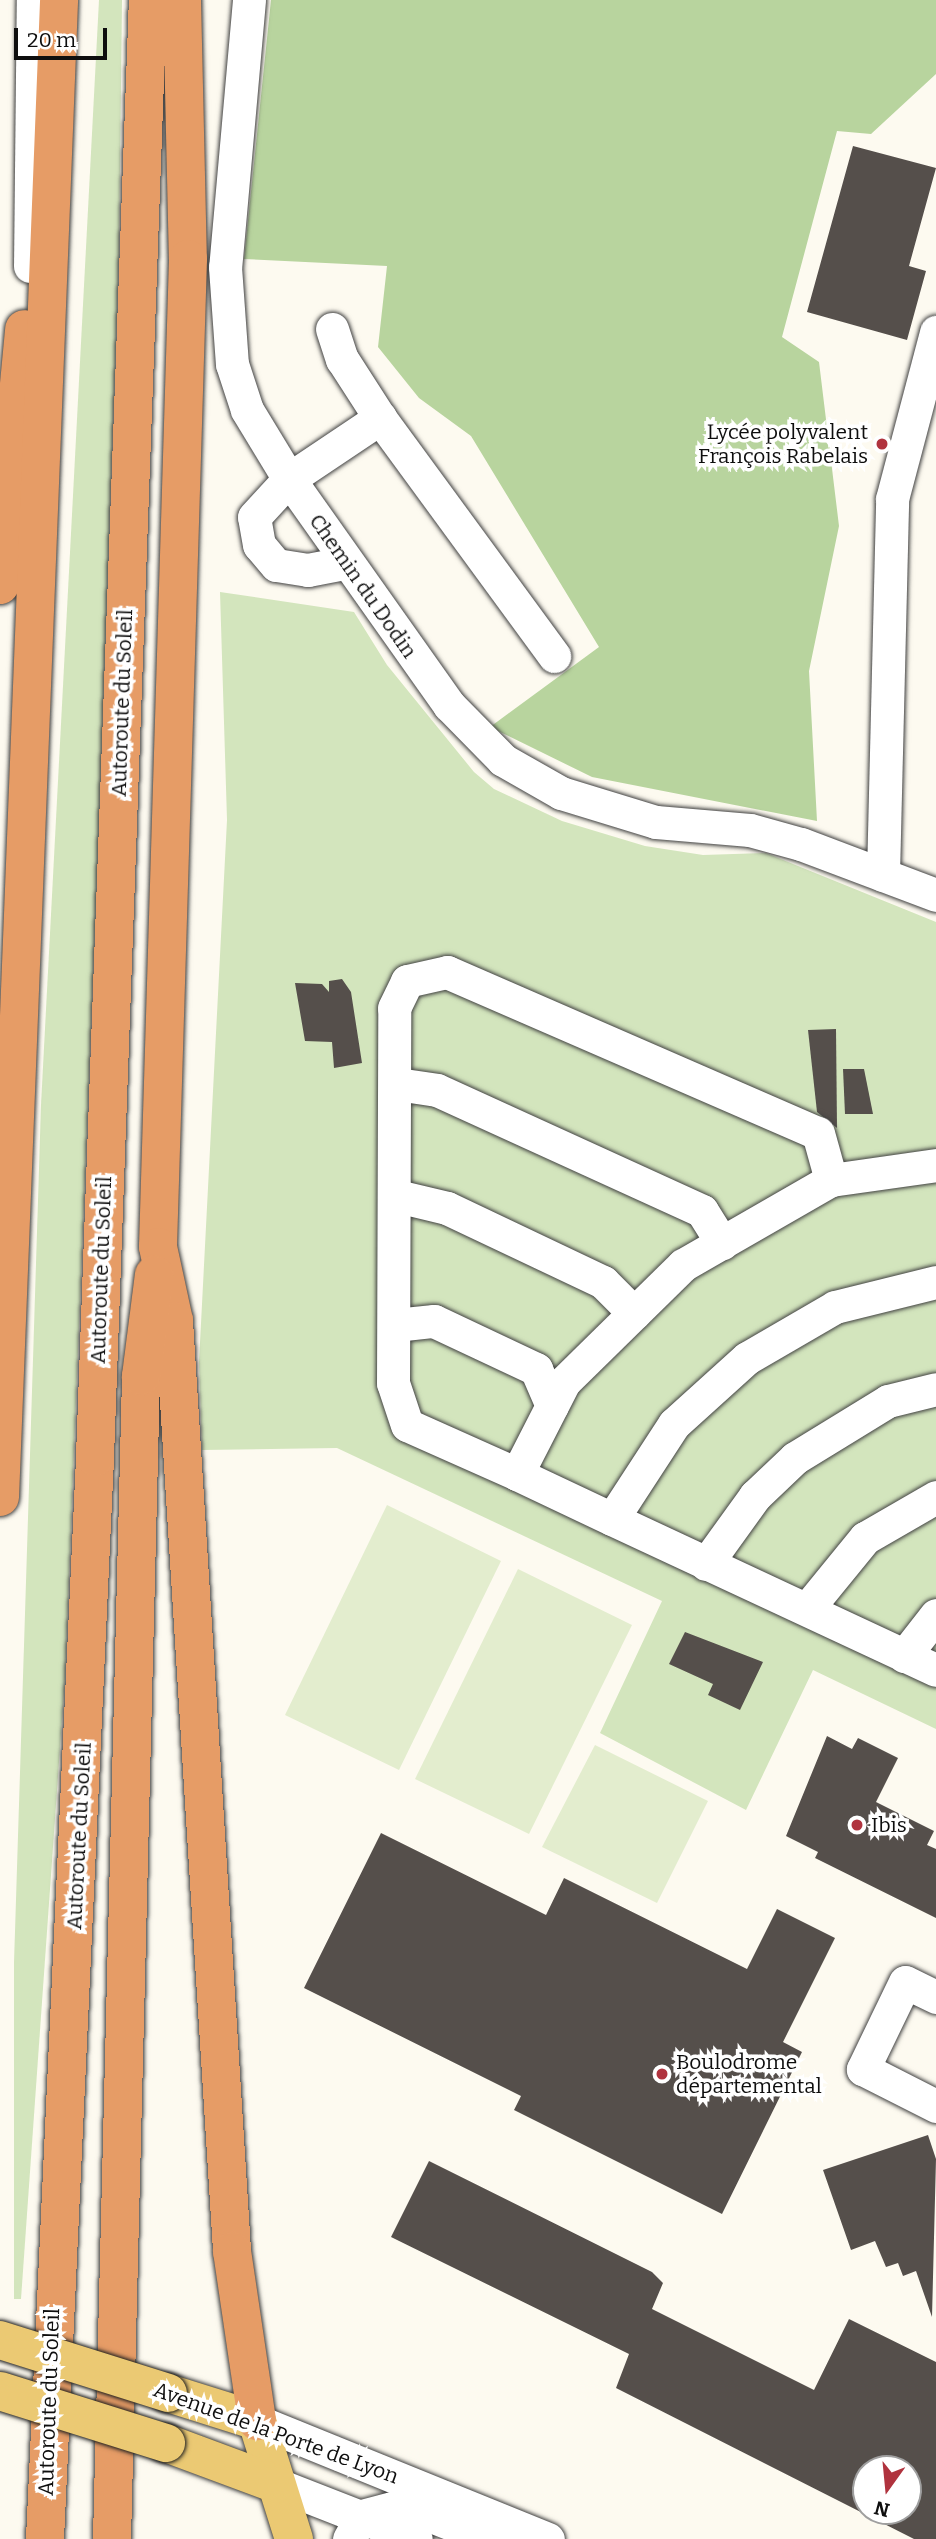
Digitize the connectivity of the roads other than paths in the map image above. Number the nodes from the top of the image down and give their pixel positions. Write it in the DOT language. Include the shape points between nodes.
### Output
graph roads {
  1 [pos="33,0"];
  2 [pos="57,0"];
  3 [pos="148,0"];
  4 [pos="181,0"];
  5 [pos="249,0"];
  6 [pos="30,266"];
  7 [pos="332,329"];
  8 [pos="936,332"];
  9 [pos="380,418"];
  10 [pos="289,479"];
  11 [pos="344,563"];
  12 [pos="0,585"];
  13 [pos="554,656"];
  14 [pos="883,875"];
  15 [pos="936,895"];
  16 [pos="397,1084"];
  17 [pos="936,1165"];
  18 [pos="831,1180"];
  19 [pos="397,1196"];
  20 [pos="722,1243"];
  21 [pos="158,1247"];
  22 [pos="936,1282"];
  23 [pos="634,1313"];
  24 [pos="395,1325"];
  25 [pos="936,1389"];
  26 [pos="552,1406"];
  27 [pos="517,1474"];
  28 [pos="0,1497"];
  29 [pos="936,1497"];
  30 [pos="612,1519"];
  31 [pos="706,1564"];
  32 [pos="807,1609"];
  33 [pos="936,1615"];
  34 [pos="904,1656"];
  35 [pos="936,1670"];
  36 [pos="936,1997"];
  37 [pos="936,2106"];
  38 [pos="0,2340"];
  39 [pos="0,2390"];
  40 [pos="257,2421"];
  41 [pos="276,2484"];
  42 [pos="355,2528"];
  43 [pos="544,2537"];
  44 [pos="45,2539"];
  45 [pos="112,2539"];
  46 [pos="294,2539"];
  47 [pos="416,2539"];
  1 -- 6 [label="street"];
  2 -- 6 [label="highway"];
  2 -- 28 [label="highway"];
  3 -- 44 [label="highway, Autoroute du Soleil" via="76,1917 54,2264"];
  4 -- 21 [label="highway" via="188,259"];
  5 -- 10 [label="street, Chemin du Dodin" via="226,309 232,364 247,410"];
  6 -- 12 [label="highway"];
  7 -- 9 [label="street" via="342,359"];
  8 -- 14 [label="street" via="892,499"];
  9 -- 10 [label="street"];
  9 -- 13 [label="street"];
  10 -- 11 [label="street, Chemin du Dodin"];
  10 -- 11 [label="street" via="254,517 259,545 276,565 308,570"];
  11 -- 14 [label="street, Chemin du Dodin" via="449,705 503,760 561,793 656,822 775,837"];
  14 -- 15 [label="street, Chemin du Dodin"];
  16 -- 18 [label="street" via="394,1008 407,981 447,972 818,1132"];
  16 -- 19 [label="street"];
  16 -- 20 [label="street" via="437,1090 702,1211"];
  17 -- 18 [label="street"];
  18 -- 20 [label="street"];
  19 -- 23 [label="street" via="447,1208 603,1282"];
  19 -- 24 [label="street"];
  20 -- 23 [label="street" via="683,1265"];
  21 -- 40 [label="highway" via="174,1321 232,2251"];
  21 -- 45 [label="highway" via="141,1376"];
  22 -- 30 [label="street" via="835,1307 747,1358 674,1424"];
  23 -- 26 [label="street" via="564,1382"];
  24 -- 26 [label="street" via="434,1321 536,1369"];
  24 -- 27 [label="street" via="393,1383 407,1425"];
  25 -- 31 [label="street" via="888,1401 795,1458 755,1496"];
  26 -- 27 [label="street"];
  27 -- 30 [label="street"];
  29 -- 32 [label="street" via="865,1538"];
  30 -- 31 [label="street"];
  31 -- 32 [label="street"];
  32 -- 34 [label="street"];
  33 -- 34 [label="street"];
  34 -- 35 [label="street"];
  36 -- 37 [label="street" via="905,1982 863,2069"];
  38 -- 40 [label="main road, Avenue de la Porte de Lyon, bridge"];
  39 -- 41 [label="main road, bridge"];
  40 -- 41 [label="main road"];
  40 -- 43 [label="street, Avenue de la Porte de Lyon"];
  41 -- 42 [label="street"];
  41 -- 46 [label="main road"];
  42 -- 43 [label="street" via="403,2505 482,2536"];
  42 -- 47 [label="street"];
}
